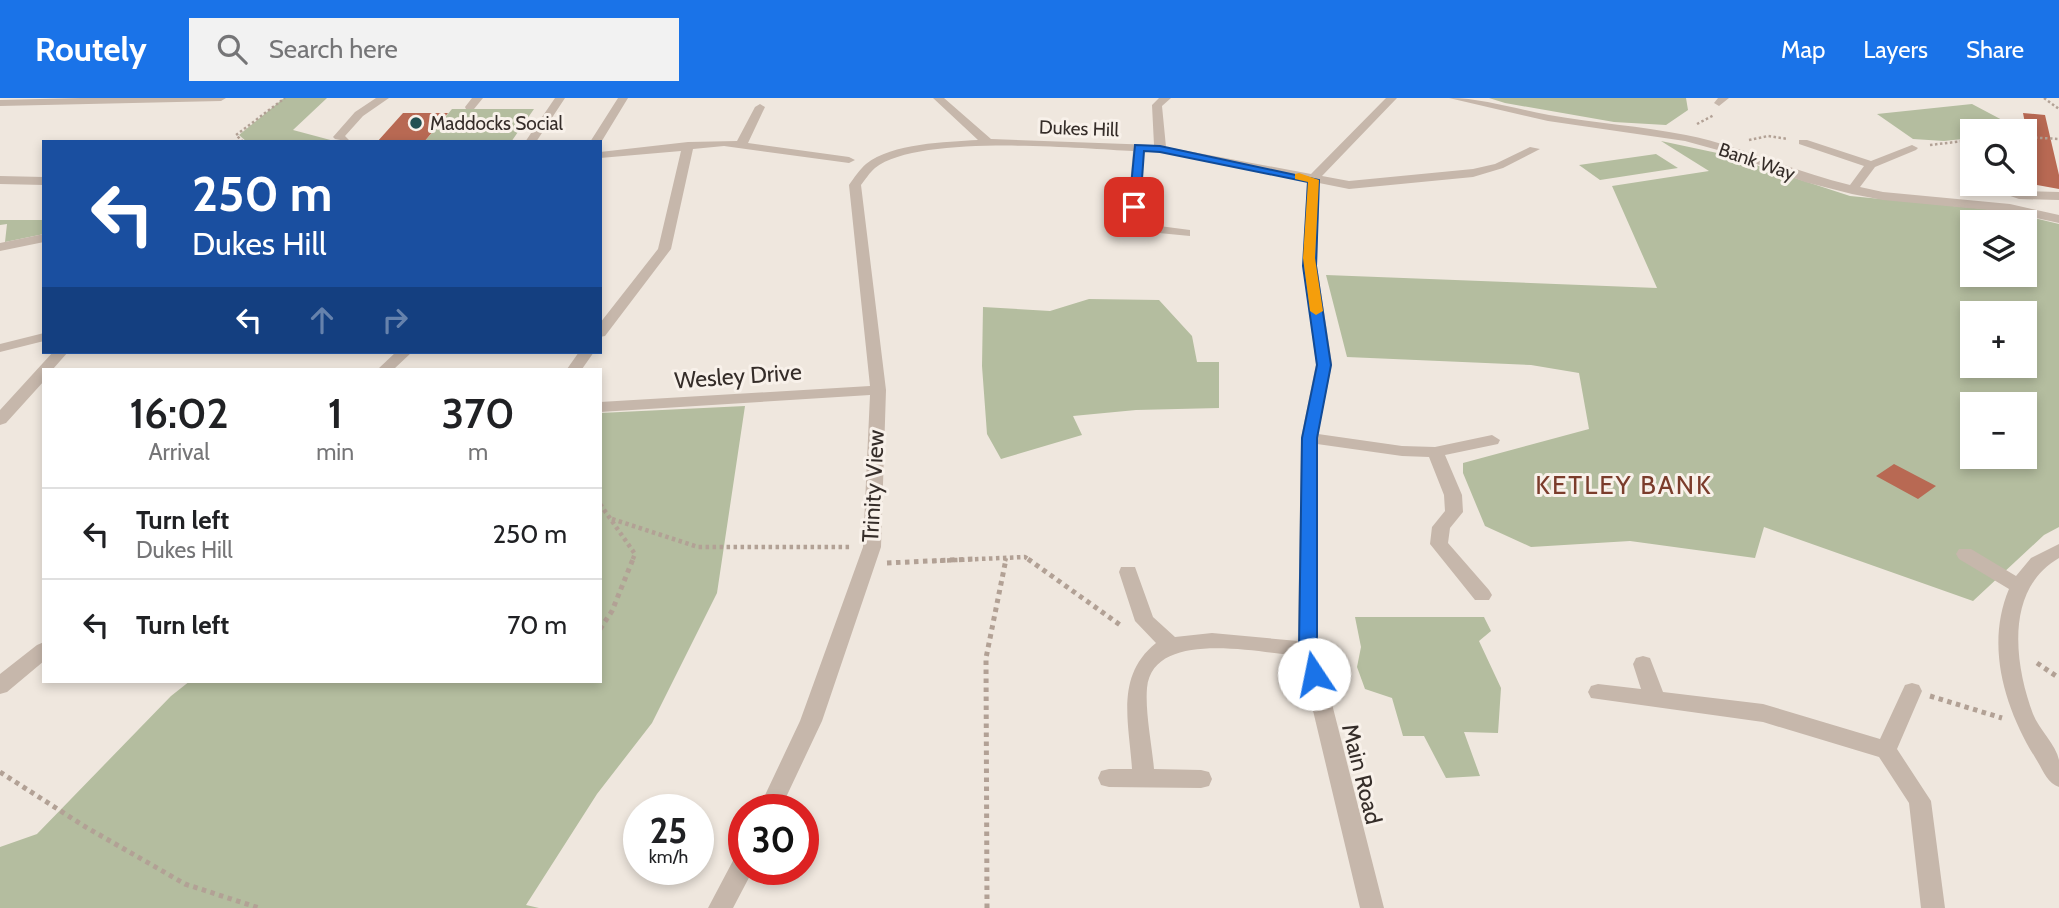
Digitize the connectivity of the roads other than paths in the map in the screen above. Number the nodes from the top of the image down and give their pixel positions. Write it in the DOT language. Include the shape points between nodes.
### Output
graph roads {
  1 [pos="221,98"];
  2 [pos="384,98"];
  3 [pos="560,98"];
  4 [pos="623,98"];
  5 [pos="938,98"];
  6 [pos="1166,98"];
  7 [pos="1392,98"];
  8 [pos="1454,98"];
  9 [pos="79,99"];
  10 [pos="0,103"];
  11 [pos="760,107"];
  12 [pos="343,140"];
  13 [pos="531,140"];
  14 [pos="597,140"];
  15 [pos="1803,142"];
  16 [pos="988,143"];
  17 [pos="688,145"];
  18 [pos="741,145"];
  19 [pos="1139,148"];
  20 [pos="1912,148"];
  21 [pos="1160,149"];
  22 [pos="1534,149"];
  23 [pos="602,155"];
  24 [pos="849,160"];
  25 [pos="1871,165"];
  26 [pos="0,180"];
  27 [pos="1313,180"];
  28 [pos="42,181"];
  29 [pos="855,185"];
  30 [pos="2037,187"];
  31 [pos="1852,190"];
  32 [pos="2053,196"];
  33 [pos="2059,219"];
  34 [pos="1185,233"];
  35 [pos="42,237"];
  36 [pos="0,247"];
  37 [pos="602,330"];
  38 [pos="42,338"];
  39 [pos="0,348"];
  40 [pos="59,354"];
  41 [pos="403,354"];
  42 [pos="585,354"];
  43 [pos="47,368"];
  44 [pos="386,368"];
  45 [pos="575,368"];
  46 [pos="42,373"];
  47 [pos="878,390"];
  48 [pos="602,407"];
  49 [pos="0,420"];
  50 [pos="1309,438"];
  51 [pos="1492,440"];
  52 [pos="1435,452"];
  53 [pos="2059,550"];
  54 [pos="1965,554"];
  55 [pos="1128,572"];
  56 [pos="2020,587"];
  57 [pos="1482,595"];
  58 [pos="1171,646"];
  59 [pos="1308,649"];
  60 [pos="42,652"];
  61 [pos="1643,664"];
  62 [pos="0,686"];
  63 [pos="1912,691"];
  64 [pos="1598,692"];
  65 [pos="1654,697"];
  66 [pos="1886,750"];
  67 [pos="1109,778"];
  68 [pos="2059,778"];
  69 [pos="1144,779"];
  70 [pos="1201,779"];
  71 [pos="777,794"];
  72 [pos="732,885"];
  73 [pos="720,908"];
  74 [pos="1372,908"];
  75 [pos="1933,908"];
  1 -- 9 [label="street"];
  2 -- 12 [label="street" via="365,107 346,126 339,137"];
  3 -- 13 [label="street"];
  4 -- 14 [label="street"];
  5 -- 16 [label="street"];
  6 -- 21 [label="street" via="1157,105"];
  7 -- 27 [label="street"];
  8 -- 31 [label="street, Bank Way" via="1548,118 1669,135"];
  9 -- 10 [label="street"];
  11 -- 18 [label="street"];
  15 -- 25 [label="street"];
  16 -- 19 [label="street, Dukes Hill"];
  16 -- 29 [label="street, Dukes Hill" via="932,146 895,154 869,166"];
  17 -- 18 [label="street"];
  17 -- 23 [label="street"];
  17 -- 37 [label="street" via="664,249"];
  18 -- 24 [label="street"];
  19 -- 21 [label="street, Dukes Hill"];
  19 -- 34 [label="street" via="1134,207 1138,227"];
  20 -- 25 [label="street"];
  21 -- 27 [label="street, Dukes Hill"];
  22 -- 27 [label="street, Dukes Hill" via="1499,166 1449,177 1349,185"];
  25 -- 31 [label="street"];
  26 -- 28 [label="street"];
  27 -- 50 [label="street, Main Road" via="1310,266 1324,365"];
  29 -- 47 [label="street, Trinity View"];
  30 -- 32 [label="street"];
  31 -- 33 [label="street, Bank Way" via="2010,208"];
  35 -- 36 [label="street"];
  38 -- 39 [label="street"];
  40 -- 43 [label="street"];
  41 -- 44 [label="street"];
  42 -- 45 [label="street"];
  46 -- 49 [label="street"];
  47 -- 48 [label="street, Wesley Drive"];
  47 -- 71 [label="street, Trinity View" via="869,555 811,721"];
  50 -- 52 [label="street"];
  50 -- 59 [label="street, Main Road"];
  51 -- 52 [label="street"];
  52 -- 57 [label="street" via="1453,495 1454,513 1441,527 1439,544"];
  53 -- 56 [label="street" via="2032,567"];
  54 -- 56 [label="street"];
  55 -- 58 [label="street" via="1146,621"];
  56 -- 68 [label="street" via="2007,647 2023,716"];
  58 -- 59 [label="street" via="1212,642"];
  58 -- 69 [label="street" via="1147,664 1137,687"];
  59 -- 74 [label="street, Main Road"];
  60 -- 62 [label="street"];
  61 -- 65 [label="street"];
  63 -- 66 [label="street"];
  64 -- 65 [label="street"];
  65 -- 66 [label="street" via="1763,713"];
  66 -- 75 [label="street" via="1920,801"];
  67 -- 69 [label="street"];
  69 -- 70 [label="street"];
  72 -- 73 [label="street"];
}
